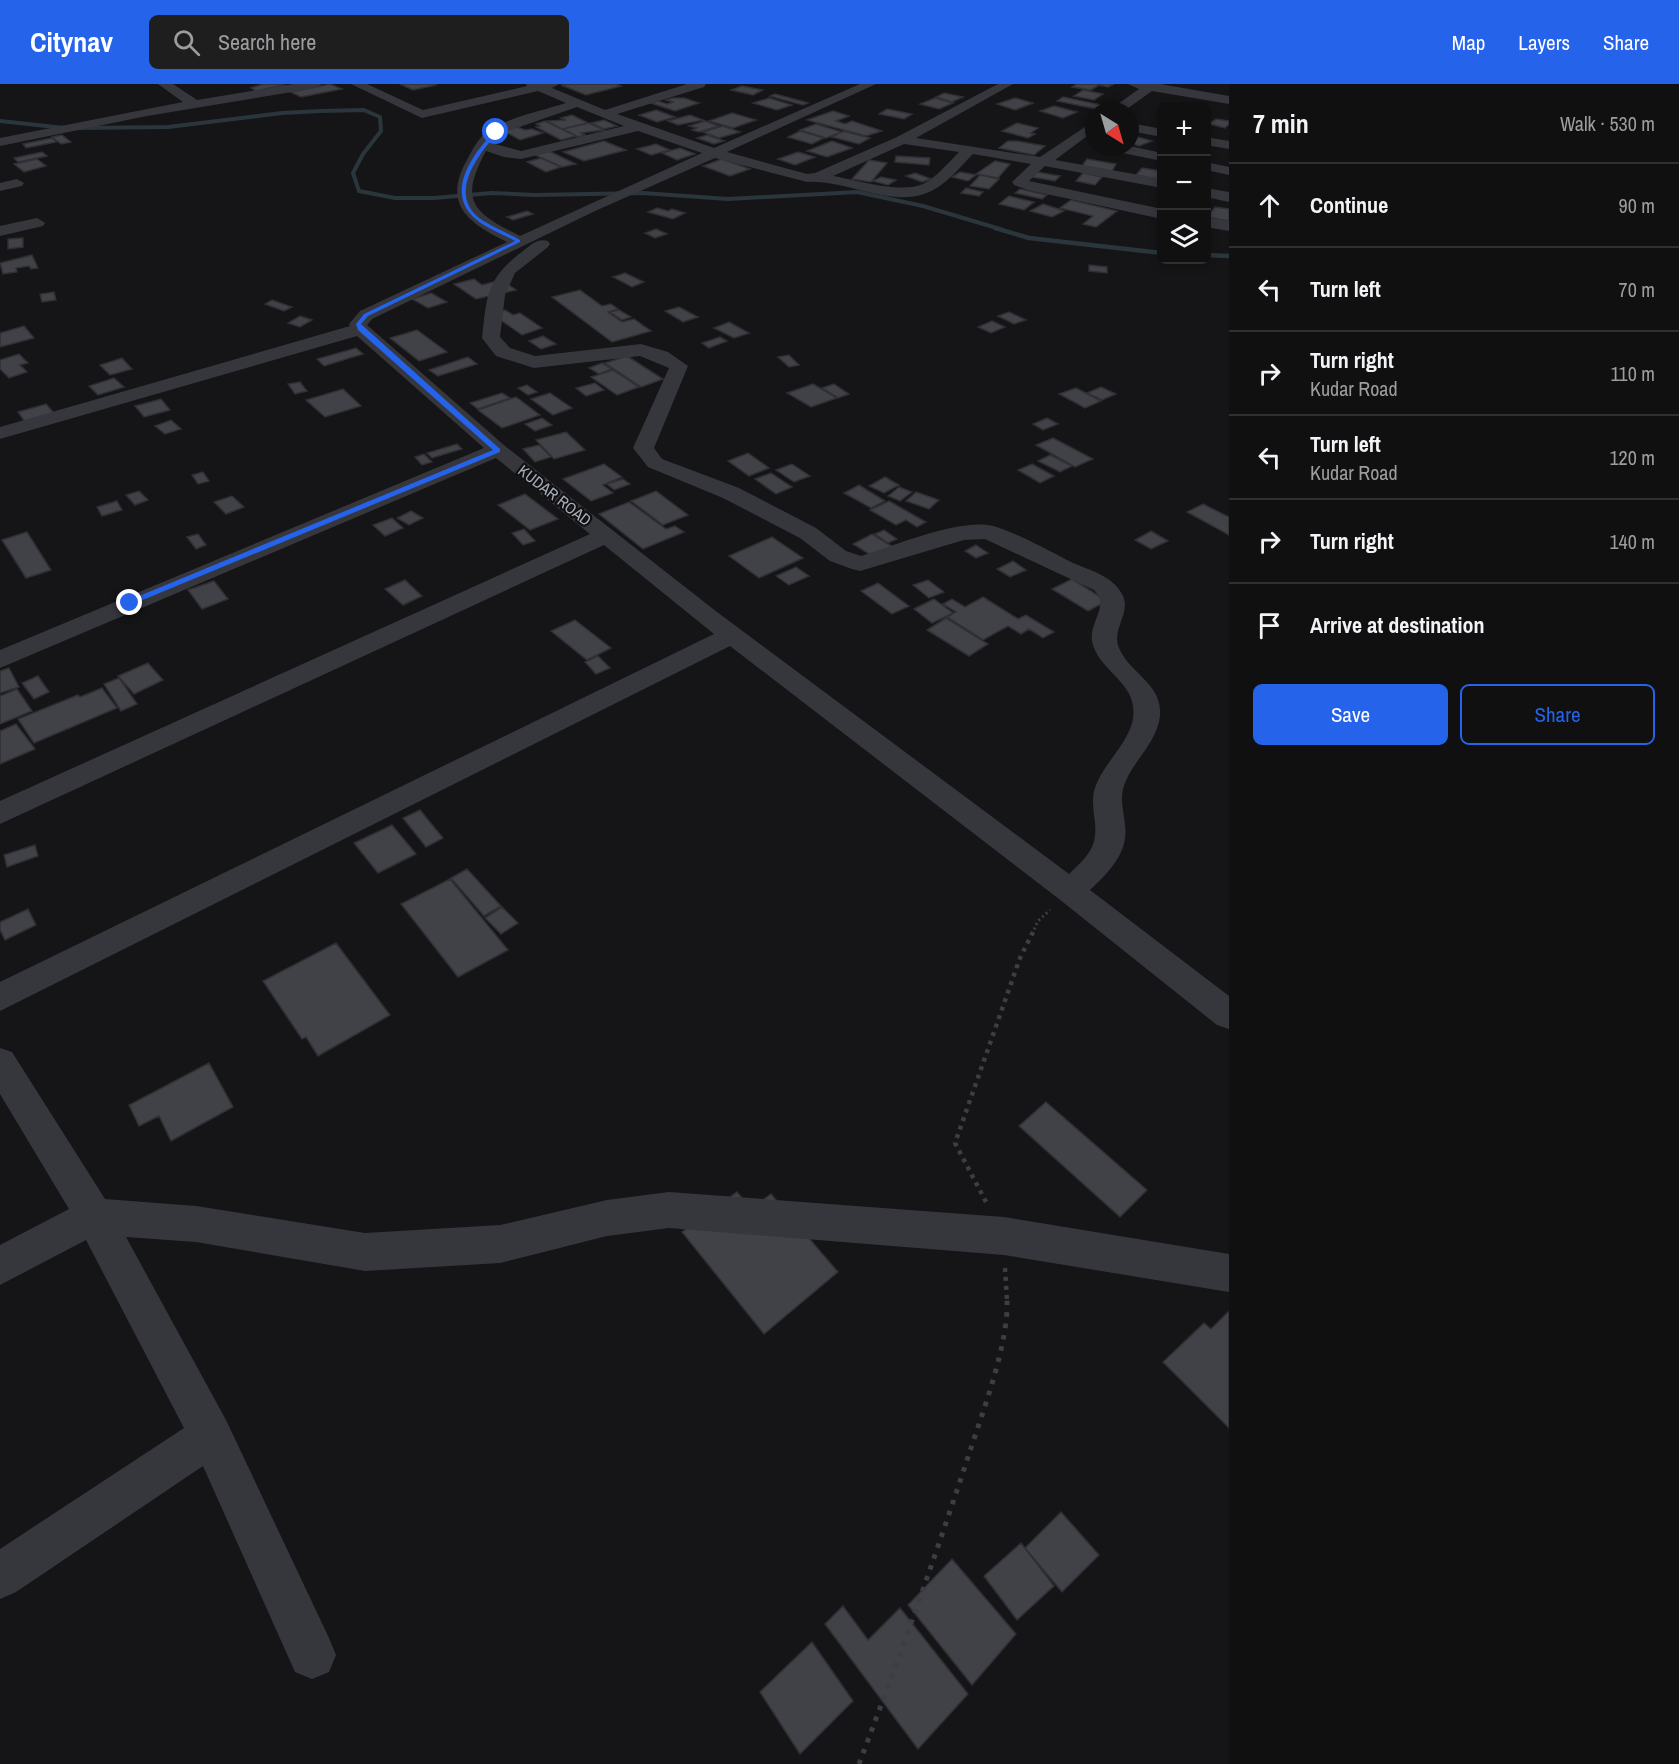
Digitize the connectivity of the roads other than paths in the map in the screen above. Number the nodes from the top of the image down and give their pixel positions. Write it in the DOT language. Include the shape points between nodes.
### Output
graph roads {
  1 [pos="164,84"];
  2 [pos="316,84"];
  3 [pos="357,84"];
  4 [pos="700,84"];
  5 [pos="870,84"];
  6 [pos="1007,84"];
  7 [pos="1134,84"];
  8 [pos="542,85"];
  9 [pos="1152,85"];
  10 [pos="1224,99"];
  11 [pos="1128,102"];
  12 [pos="578,103"];
  13 [pos="195,104"];
  14 [pos="604,114"];
  15 [pos="640,126"];
  16 [pos="1139,129"];
  17 [pos="1085,132"];
  18 [pos="1157,132"];
  19 [pos="1075,139"];
  20 [pos="902,140"];
  21 [pos="1085,141"];
  22 [pos="0,142"];
  23 [pos="1211,142"];
  24 [pos="484,145"];
  25 [pos="1229,145"];
  26 [pos="970,150"];
  27 [pos="1139,152"];
  28 [pos="714,153"];
  29 [pos="1157,156"];
  30 [pos="1042,162"];
  31 [pos="1211,167"];
  32 [pos="1229,171"];
  33 [pos="818,177"];
  34 [pos="17,183"];
  35 [pos="1157,183"];
  36 [pos="0,187"];
  37 [pos="1211,193"];
  38 [pos="1229,196"];
  39 [pos="1157,213"];
  40 [pos="37,223"];
  41 [pos="1211,223"];
  42 [pos="1229,226"];
  43 [pos="549,227"];
  44 [pos="0,231"];
  45 [pos="518,241"];
  46 [pos="360,329"];
  47 [pos="0,433"];
  48 [pos="498,450"];
  49 [pos="605,536"];
  50 [pos="732,635"];
  51 [pos="0,660"];
  52 [pos="0,813"];
  53 [pos="1070,891"];
  54 [pos="0,997"];
  55 [pos="1229,1015"];
  56 [pos="0,1063"];
  57 [pos="94,1216"];
  58 [pos="0,1266"];
  59 [pos="1229,1273"];
  60 [pos="211,1435"];
  61 [pos="0,1576"];
  62 [pos="312,1655"];
  1 -- 13 [label="street"];
  2 -- 13 [label="street"];
  3 -- 8 [label="street" via="423,114"];
  4 -- 14 [label="street"];
  5 -- 28 [label="street"];
  6 -- 20 [label="street"];
  7 -- 9 [label="street"];
  8 -- 12 [label="street"];
  9 -- 10 [label="street"];
  9 -- 11 [label="street"];
  12 -- 14 [label="street"];
  12 -- 24 [label="street" via="496,132"];
  13 -- 22 [label="street"];
  14 -- 15 [label="street"];
  15 -- 24 [label="street" via="521,155"];
  15 -- 28 [label="street"];
  16 -- 18 [label="street"];
  17 -- 19 [label="street"];
  19 -- 21 [label="street"];
  19 -- 30 [label="street"];
  20 -- 26 [label="street"];
  20 -- 33 [label="street"];
  23 -- 25 [label="street"];
  24 -- 45 [label="street" via="468,171 462,193 469,210 480,220"];
  26 -- 30 [label="street"];
  26 -- 33 [label="street" via="928,187 916,190 898,191"];
  27 -- 29 [label="street"];
  28 -- 33 [label="street" via="803,177"];
  28 -- 43 [label="street"];
  30 -- 35 [label="street"];
  30 -- 39 [label="street" via="1019,182"];
  31 -- 32 [label="street"];
  34 -- 36 [label="street"];
  37 -- 38 [label="street"];
  40 -- 44 [label="street"];
  41 -- 42 [label="street"];
  43 -- 45 [label="street"];
  43 -- 53 [label="street" via="541,245 508,270 496,295 491,338 503,352 534,362 641,350 679,366 643,448 655,463 731,493 808,532 838,556 860,564 963,533 988,532 1109,590 1113,608 1104,638 1107,650 1144,696 1148,707 1136,743 1108,789 1112,837 1108,848"];
  45 -- 46 [label="street" via="366,315 358,324"];
  46 -- 47 [label="street"];
  46 -- 48 [label="street, KUDAR ROAD"];
  48 -- 49 [label="street, KUDAR ROAD"];
  48 -- 51 [label="street"];
  49 -- 50 [label="street, KUDAR ROAD"];
  49 -- 52 [label="street"];
  50 -- 53 [label="street, KUDAR ROAD"];
  50 -- 54 [label="street"];
  53 -- 55 [label="street, KUDAR ROAD"];
  56 -- 57 [label="street"];
  57 -- 58 [label="street"];
  57 -- 59 [label="street" via="164,1220 365,1252 500,1244 607,1218 669,1210 1004,1236"];
  57 -- 60 [label="street"];
  60 -- 61 [label="street"];
  60 -- 62 [label="street"];
}
